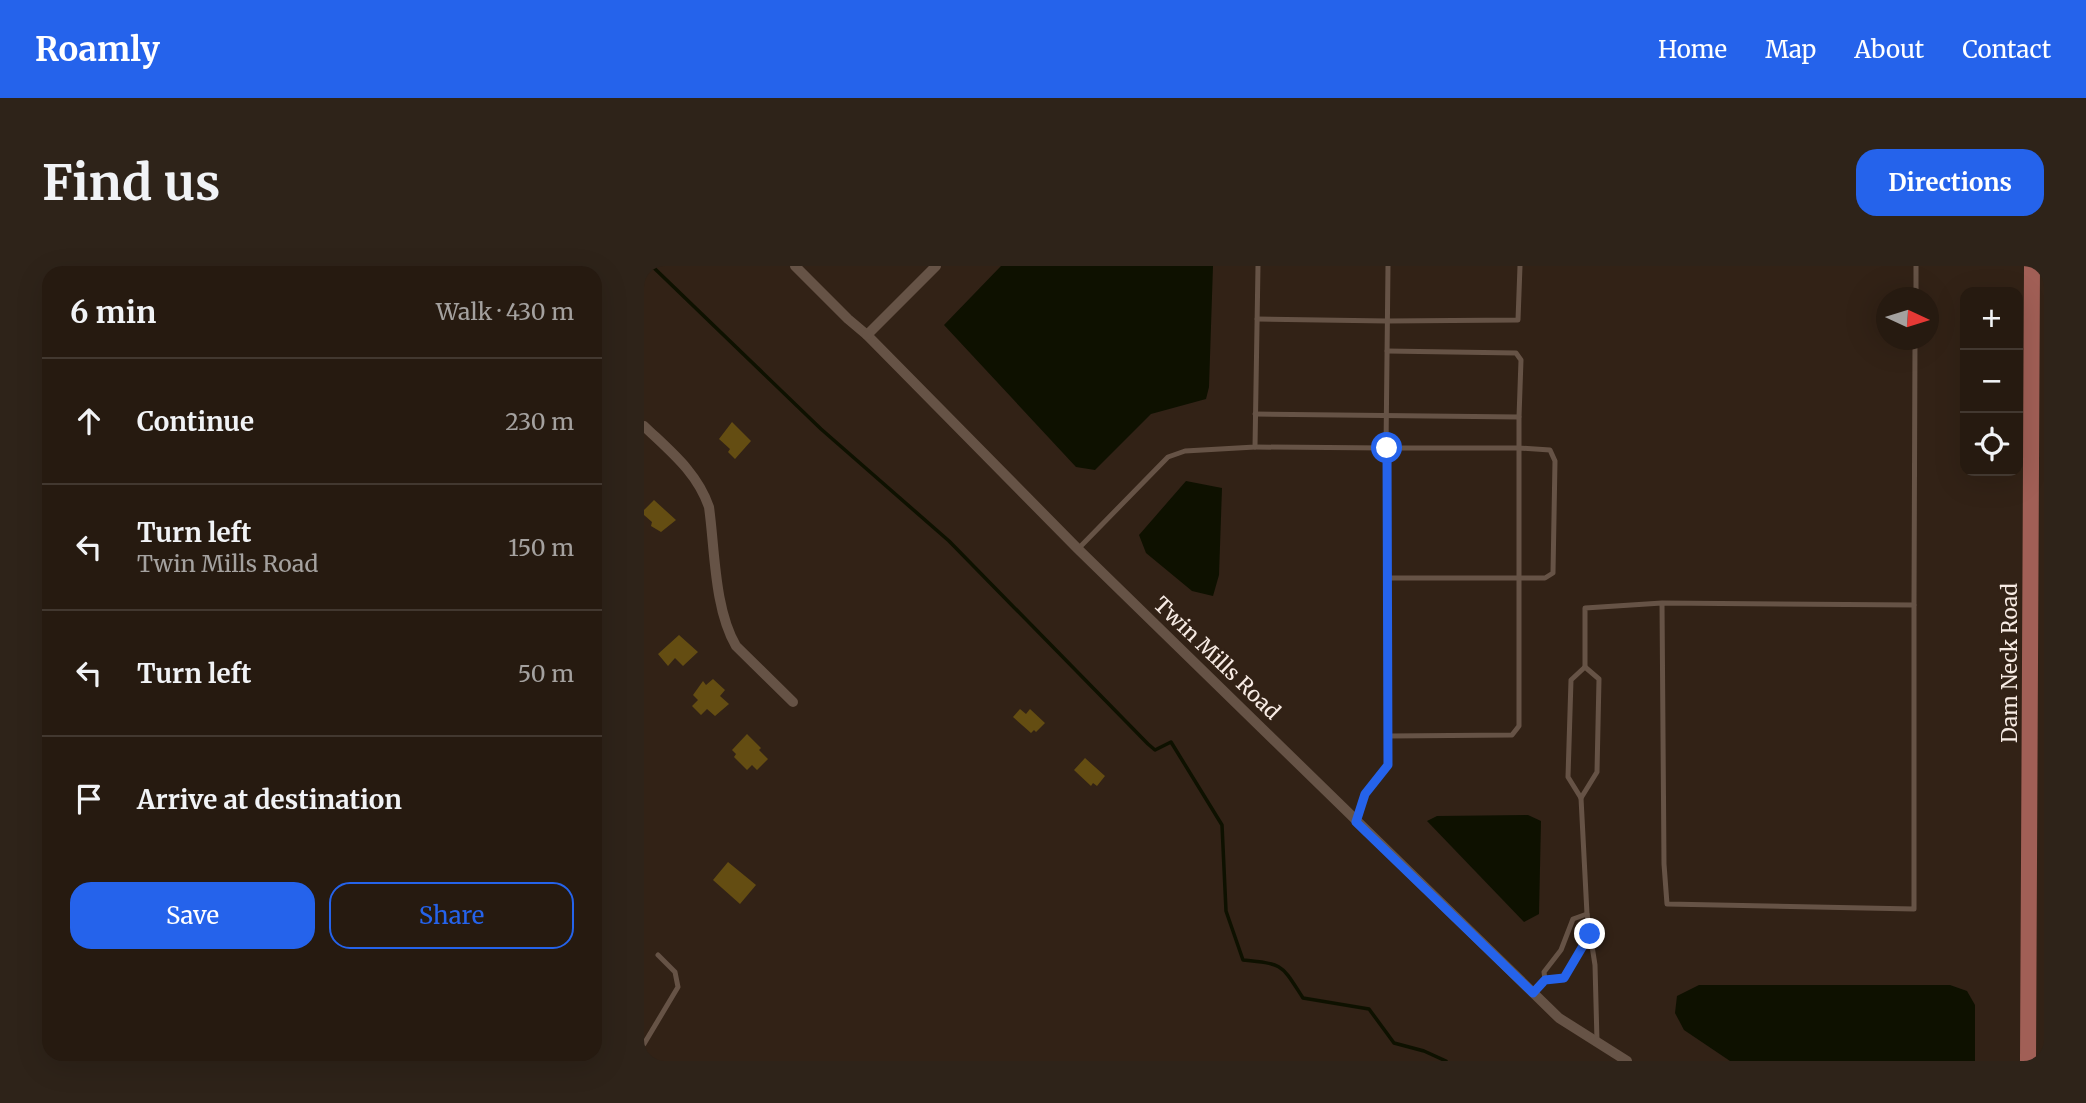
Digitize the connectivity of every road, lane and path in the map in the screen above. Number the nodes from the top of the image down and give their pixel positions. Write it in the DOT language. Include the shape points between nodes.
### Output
graph roads {
  1 [pos="795,266"];
  2 [pos="936,266"];
  3 [pos="1258,266"];
  4 [pos="1388,266"];
  5 [pos="1520,266"];
  6 [pos="1916,266"];
  7 [pos="2032,266"];
  8 [pos="1916,287"];
  9 [pos="1257,319"];
  10 [pos="1387,321"];
  11 [pos="867,335"];
  12 [pos="1915,350"];
  13 [pos="1387,351"];
  14 [pos="1255,414"];
  15 [pos="1387,414"];
  16 [pos="1519,416"];
  17 [pos="644,426"];
  18 [pos="1255,447"];
  19 [pos="1387,448"];
  20 [pos="1519,448"];
  21 [pos="1078,549"];
  22 [pos="1387,578"];
  23 [pos="1519,579"];
  24 [pos="1662,603"];
  25 [pos="1914,605"];
  26 [pos="1585,667"];
  27 [pos="793,702"];
  28 [pos="1389,736"];
  29 [pos="1581,798"];
  30 [pos="1356,822"];
  31 [pos="1587,914"];
  32 [pos="1590,934"];
  33 [pos="658,955"];
  34 [pos="1545,980"];
  35 [pos="1533,993"];
  36 [pos="1597,1042"];
  37 [pos="644,1044"];
  38 [pos="1627,1061"];
  39 [pos="2028,1061"];
  1 -- 11 [label="street, Twin Mills Road"];
  2 -- 11 [label="street"];
  3 -- 9 [label="lane"];
  4 -- 10 [label="lane"];
  5 -- 10 [label="lane" via="1518,320"];
  6 -- 8 [label="lane"];
  7 -- 39 [label="main road, Dam Neck Road"];
  9 -- 10 [label="lane"];
  9 -- 14 [label="lane"];
  10 -- 13 [label="lane"];
  11 -- 21 [label="street, Twin Mills Road"];
  12 -- 25 [label="lane"];
  13 -- 15 [label="lane"];
  13 -- 16 [label="lane" via="1516,353 1521,360"];
  14 -- 15 [label="lane"];
  14 -- 18 [label="lane"];
  15 -- 16 [label="lane"];
  15 -- 19 [label="lane"];
  16 -- 20 [label="lane"];
  17 -- 27 [label="street" via="688,468 705,494 730,635"];
  18 -- 19 [label="lane"];
  18 -- 21 [label="lane" via="1185,451 1168,457"];
  19 -- 20 [label="lane"];
  19 -- 22 [label="lane"];
  20 -- 23 [label="lane"];
  20 -- 23 [label="lane" via="1550,450 1555,461 1553,573 1545,578"];
  21 -- 30 [label="street, Twin Mills Road"];
  22 -- 23 [label="lane"];
  22 -- 28 [label="lane"];
  23 -- 28 [label="lane" via="1519,726 1512,735"];
  24 -- 25 [label="lane"];
  24 -- 25 [label="lane" via="1667,904 1914,909"];
  24 -- 26 [label="lane" via="1585,608"];
  26 -- 29 [label="lane" via="1570,680 1568,777"];
  26 -- 29 [label="lane" via="1600,679 1597,772"];
  28 -- 30 [label="lane" via="1388,765 1365,794"];
  29 -- 31 [label="lane"];
  30 -- 35 [label="street, Twin Mills Road"];
  31 -- 32 [label="lane"];
  31 -- 34 [label="lane" via="1573,919 1561,950 1544,972"];
  32 -- 34 [label="lane" via="1564,978"];
  32 -- 36 [label="lane"];
  33 -- 37 [label="lane" via="675,972 678,987"];
  34 -- 35 [label="lane"];
  35 -- 36 [label="street, Twin Mills Road" via="1559,1018"];
  36 -- 38 [label="street, Twin Mills Road"];
}
